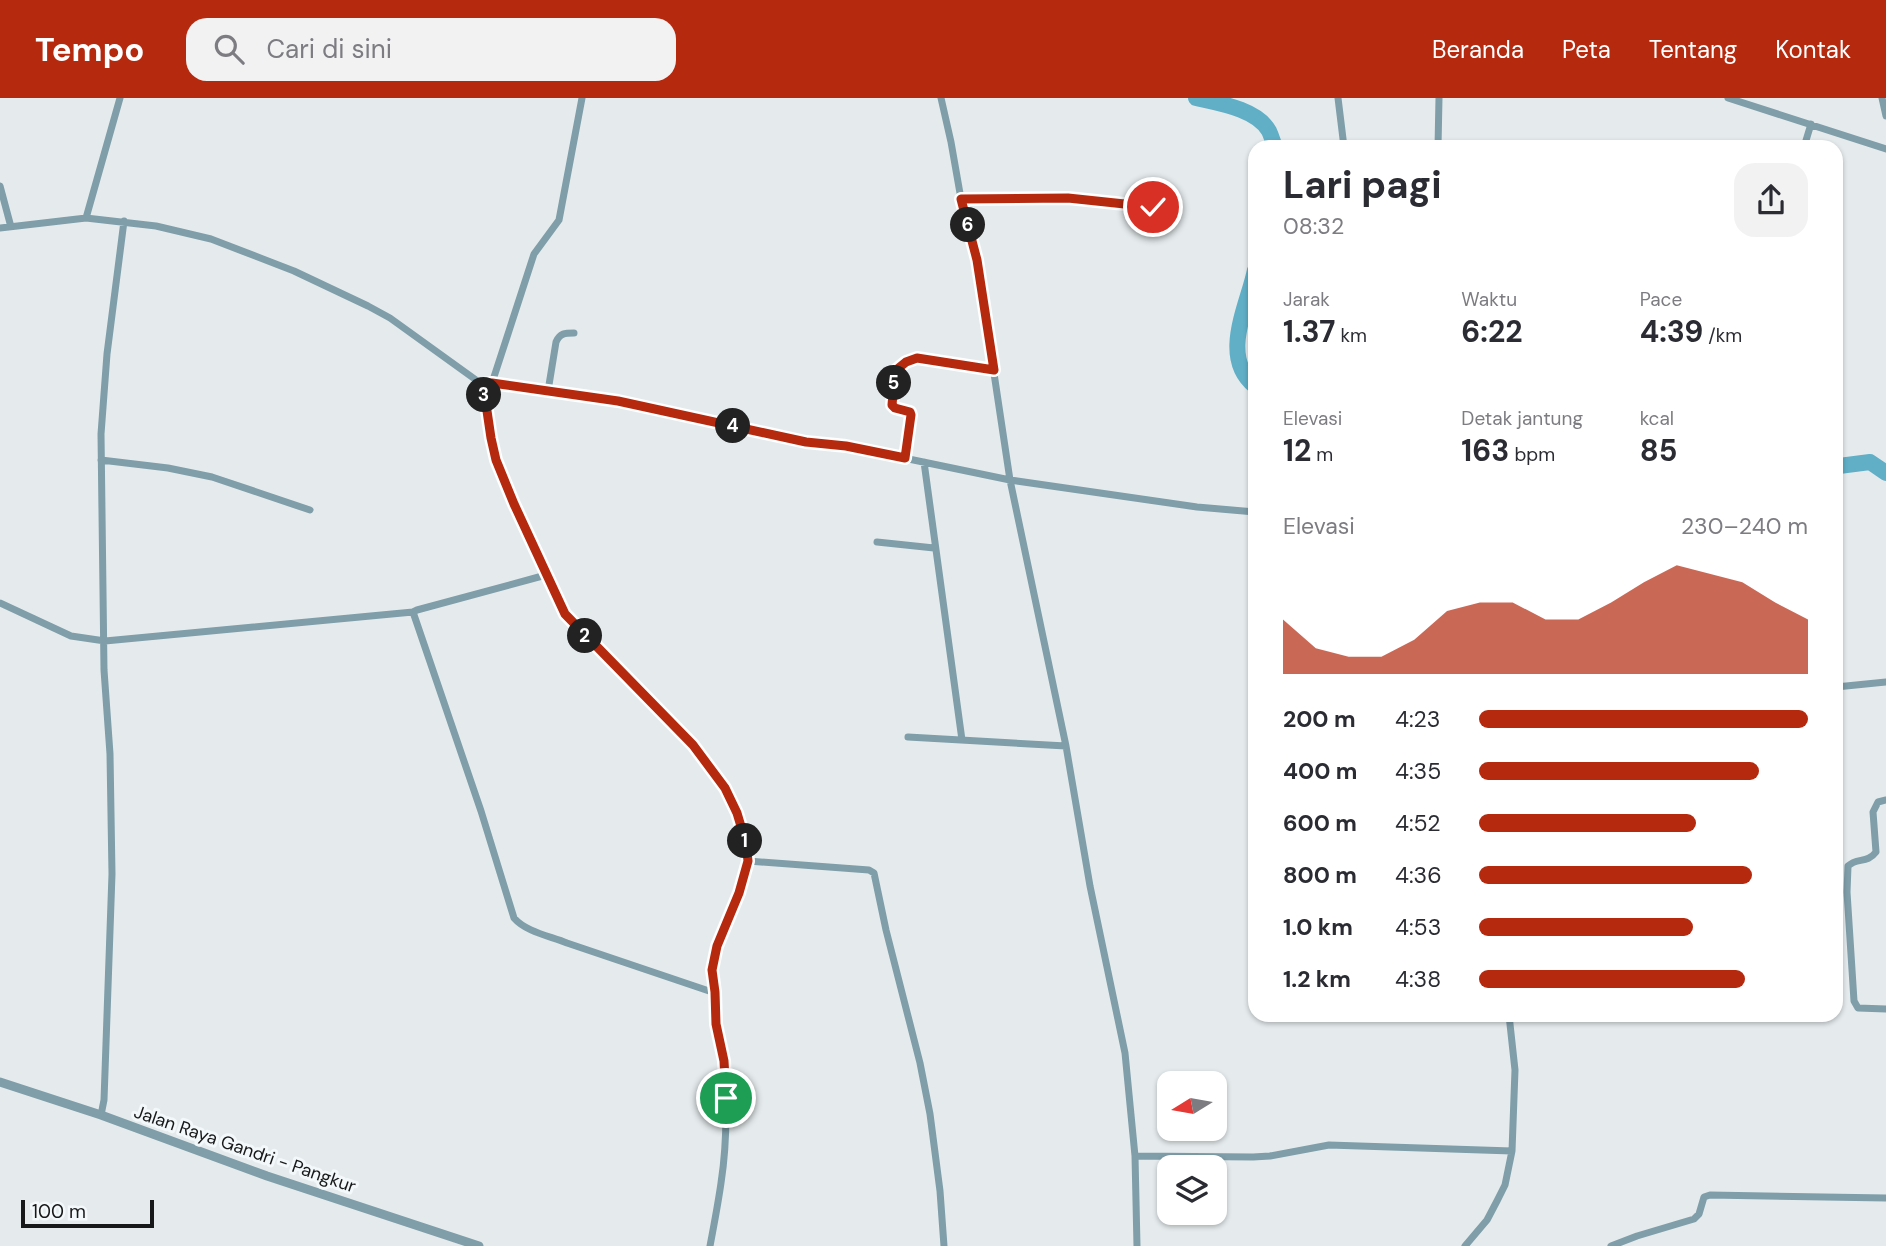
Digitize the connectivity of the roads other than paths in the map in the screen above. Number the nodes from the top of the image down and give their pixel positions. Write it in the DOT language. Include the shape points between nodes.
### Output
graph roads {
  1 [pos="120,98"];
  2 [pos="582,98"];
  3 [pos="941,98"];
  4 [pos="1338,98"];
  5 [pos="1439,98"];
  6 [pos="1728,98"];
  7 [pos="1882,98"];
  8 [pos="1886,116"];
  9 [pos="1811,124"];
  10 [pos="1343,140"];
  11 [pos="1438,140"];
  12 [pos="1806,140"];
  13 [pos="1886,149"];
  14 [pos="0,186"];
  15 [pos="961,199"];
  16 [pos="1153,207"];
  17 [pos="86,218"];
  18 [pos="124,221"];
  19 [pos="11,227"];
  20 [pos="0,228"];
  21 [pos="574,333"];
  22 [pos="994,370"];
  23 [pos="492,383"];
  24 [pos="483,384"];
  25 [pos="548,391"];
  26 [pos="905,458"];
  27 [pos="102,460"];
  28 [pos="924,462"];
  29 [pos="1010,480"];
  30 [pos="310,510"];
  31 [pos="1248,511"];
  32 [pos="877,542"];
  33 [pos="934,548"];
  34 [pos="545,575"];
  35 [pos="0,603"];
  36 [pos="418,610"];
  37 [pos="104,641"];
  38 [pos="1886,682"];
  39 [pos="1843,686"];
  40 [pos="908,737"];
  41 [pos="962,740"];
  42 [pos="1066,746"];
  43 [pos="1886,800"];
  44 [pos="748,861"];
  45 [pos="715,992"];
  46 [pos="1886,1009"];
  47 [pos="1510,1022"];
  48 [pos="0,1082"];
  49 [pos="101,1115"];
  50 [pos="1512,1151"];
  51 [pos="1135,1156"];
  52 [pos="1886,1198"];
  53 [pos="479,1246"];
  54 [pos="710,1246"];
  55 [pos="944,1246"];
  56 [pos="1137,1246"];
  57 [pos="1465,1246"];
  58 [pos="1611,1246"];
  1 -- 17 [label="street"];
  2 -- 23 [label="street" via="559,220 534,254"];
  3 -- 15 [label="street"];
  4 -- 10 [label="street"];
  5 -- 11 [label="street"];
  6 -- 9 [label="street"];
  7 -- 8 [label="street"];
  9 -- 12 [label="street"];
  9 -- 13 [label="street"];
  14 -- 19 [label="street"];
  15 -- 16 [label="street" via="1068,198"];
  15 -- 22 [label="street" via="977,260"];
  17 -- 18 [label="street"];
  17 -- 19 [label="street"];
  18 -- 24 [label="street" via="211,239 294,271 390,318"];
  18 -- 27 [label="street" via="102,396"];
  19 -- 20 [label="street"];
  21 -- 25 [label="street" via="564,333 556,342"];
  22 -- 26 [label="street" via="917,358 900,366 895,371 892,405 911,415"];
  22 -- 29 [label="street"];
  23 -- 24 [label="street"];
  23 -- 25 [label="street"];
  24 -- 34 [label="street" via="496,460"];
  25 -- 26 [label="street"];
  26 -- 28 [label="street"];
  27 -- 30 [label="street" via="212,477"];
  27 -- 37 [label="street"];
  28 -- 29 [label="street"];
  28 -- 33 [label="street"];
  29 -- 31 [label="street"];
  29 -- 42 [label="street"];
  32 -- 33 [label="street"];
  33 -- 41 [label="street"];
  34 -- 36 [label="street"];
  34 -- 44 [label="street" via="565,614 708,764 737,813"];
  35 -- 37 [label="street" via="71,636"];
  36 -- 37 [label="street"];
  36 -- 45 [label="street" via="514,918 531,930"];
  37 -- 49 [label="street" via="112,874"];
  38 -- 39 [label="street"];
  40 -- 41 [label="street"];
  41 -- 42 [label="street"];
  42 -- 51 [label="street" via="1125,1053"];
  43 -- 46 [label="street" via="1878,802 1873,812 1876,852 1848,866 1847,892 1854,1001 1858,1008"];
  44 -- 45 [label="street" via="717,946 712,970"];
  44 -- 55 [label="street" via="874,873 930,1114"];
  45 -- 54 [label="street" via="724,1061 725,1121 722,1181"];
  47 -- 50 [label="street" via="1515,1070"];
  48 -- 49 [label="street, Jalan Raya Gandri - Pangkur"];
  49 -- 53 [label="street, Jalan Raya Gandri - Pangkur"];
  50 -- 51 [label="street" via="1329,1145 1253,1157"];
  50 -- 57 [label="street" via="1505,1185 1487,1220"];
  51 -- 56 [label="street"];
  52 -- 58 [label="street" via="1710,1195 1704,1197 1694,1219"];
}
